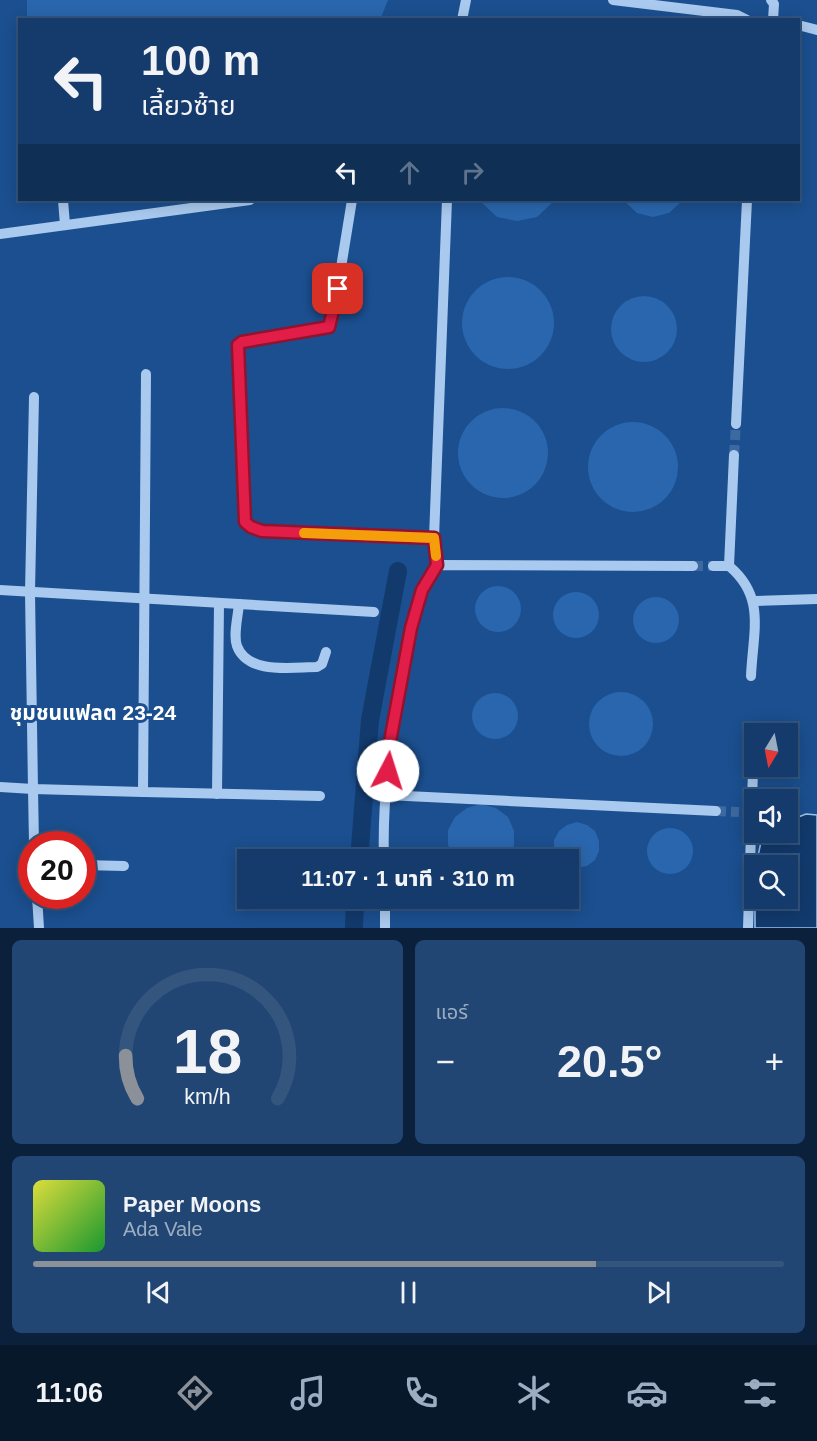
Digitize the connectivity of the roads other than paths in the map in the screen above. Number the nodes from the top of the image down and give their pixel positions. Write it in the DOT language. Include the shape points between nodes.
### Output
graph roads {
  1 [pos="466,0"];
  2 [pos="613,0"];
  3 [pos="771,0"];
  4 [pos="462,18"];
  5 [pos="743,18"];
  6 [pos="774,18"];
  7 [pos="800,26"];
  8 [pos="817,30"];
  9 [pos="63,201"];
  10 [pos="243,201"];
  11 [pos="352,201"];
  12 [pos="447,201"];
  13 [pos="747,201"];
  14 [pos="65,225"];
  15 [pos="0,234"];
  16 [pos="146,374"];
  17 [pos="34,397"];
  18 [pos="736,424"];
  19 [pos="734,455"];
  20 [pos="434,538"];
  21 [pos="437,565"];
  22 [pos="693,566"];
  23 [pos="713,566"];
  24 [pos="729,566"];
  25 [pos="0,590"];
  26 [pos="30,592"];
  27 [pos="143,598"];
  28 [pos="817,598"];
  29 [pos="755,601"];
  30 [pos="219,603"];
  31 [pos="239,604"];
  32 [pos="374,612"];
  33 [pos="326,652"];
  34 [pos="751,676"];
  35 [pos="0,787"];
  36 [pos="33,789"];
  37 [pos="143,792"];
  38 [pos="217,794"];
  39 [pos="386,795"];
  40 [pos="320,796"];
  41 [pos="716,811"];
  42 [pos="739,812"];
  43 [pos="744,812"];
  44 [pos="34,831"];
  45 [pos="750,843"];
  46 [pos="384,849"];
  47 [pos="96,865"];
  48 [pos="124,866"];
  49 [pos="38,909"];
  50 [pos="385,909"];
  51 [pos="39,928"];
  52 [pos="385,928"];
  53 [pos="748,928"];
  1 -- 4 [label="street"];
  2 -- 5 [label="street"];
  3 -- 6 [label="street"];
  7 -- 8 [label="street"];
  9 -- 14 [label="street"];
  10 -- 14 [label="street"];
  11 -- 20 [label="street" via="329,327 238,345 245,522 262,531"];
  12 -- 20 [label="street"];
  13 -- 18 [label="street"];
  14 -- 15 [label="street"];
  16 -- 27 [label="street"];
  17 -- 26 [label="street"];
  19 -- 24 [label="street"];
  20 -- 21 [label="street"];
  21 -- 22 [label="street"];
  21 -- 39 [label="street" via="422,590 411,628 389,747"];
  23 -- 24 [label="street"];
  24 -- 29 [label="street" via="745,579"];
  25 -- 26 [label="street"];
  26 -- 27 [label="street"];
  26 -- 36 [label="street"];
  27 -- 30 [label="street"];
  27 -- 37 [label="street"];
  28 -- 29 [label="street"];
  29 -- 34 [label="street"];
  30 -- 31 [label="street"];
  30 -- 38 [label="street"];
  31 -- 32 [label="street"];
  31 -- 33 [label="street" via="236,644 244,657 256,665 317,668"];
  35 -- 36 [label="street"];
  36 -- 37 [label="street"];
  36 -- 44 [label="street"];
  37 -- 38 [label="street"];
  38 -- 40 [label="street"];
  39 -- 41 [label="street"];
  39 -- 46 [label="street"];
  42 -- 43 [label="street"];
  45 -- 53 [label="street"];
  47 -- 48 [label="street"];
  49 -- 51 [label="street"];
  50 -- 52 [label="street"];
}
